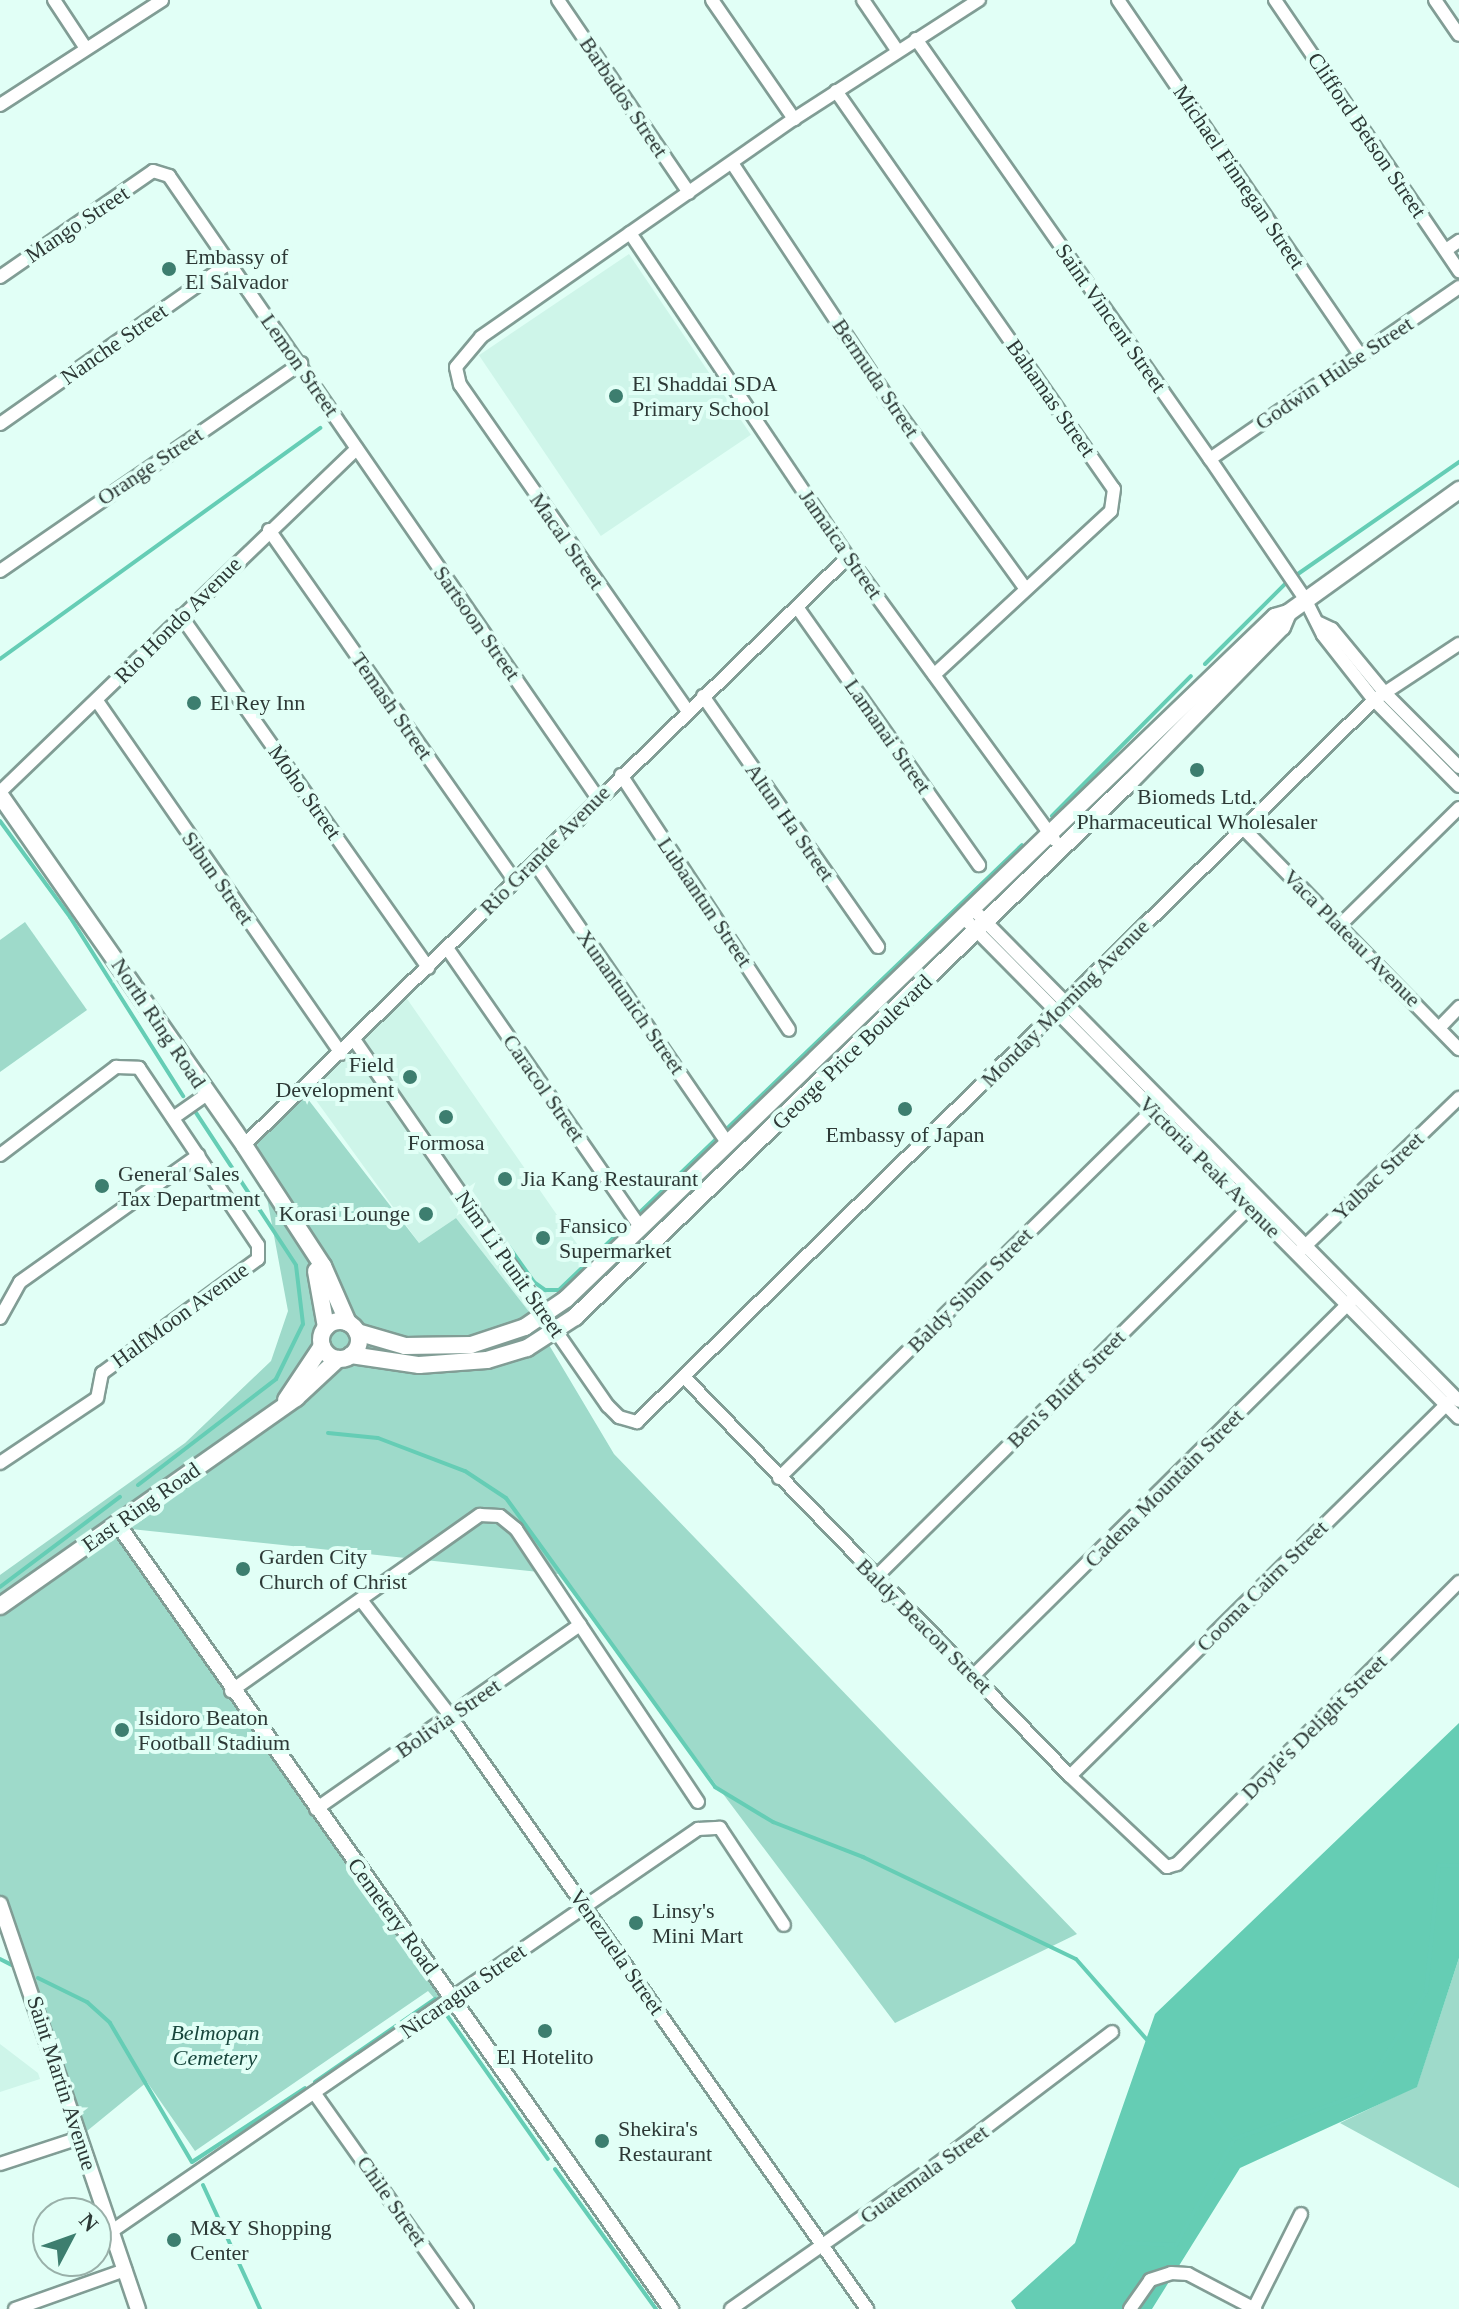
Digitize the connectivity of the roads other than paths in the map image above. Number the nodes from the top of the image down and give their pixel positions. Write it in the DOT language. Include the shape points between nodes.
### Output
graph roads {
  1 [pos="54,0"];
  2 [pos="558,0"];
  3 [pos="712,0"];
  4 [pos="863,0"];
  5 [pos="979,0"];
  6 [pos="1275,0"];
  7 [pos="1435,0"];
  8 [pos="159,1"];
  9 [pos="1123,2"];
  10 [pos="1459,35"];
  11 [pos="916,39"];
  12 [pos="85,47"];
  13 [pos="897,50"];
  14 [pos="836,91"];
  15 [pos="0,105"];
  16 [pos="794,119"];
  17 [pos="732,163"];
  18 [pos="153,171"];
  19 [pos="689,193"];
  20 [pos="630,233"];
  21 [pos="1459,241"];
  22 [pos="1446,250"];
  23 [pos="228,264"];
  24 [pos="1459,271"];
  25 [pos="0,277"];
  26 [pos="1459,287"];
  27 [pos="1360,355"];
  28 [pos="301,363"];
  29 [pos="0,424"];
  30 [pos="357,449"];
  31 [pos="1210,459"];
  32 [pos="1459,490"];
  33 [pos="269,530"];
  34 [pos="848,557"];
  35 [pos="0,571"];
  36 [pos="1026,589"];
  37 [pos="1305,599"];
  38 [pos="797,607"];
  39 [pos="1288,613"];
  40 [pos="181,616"];
  41 [pos="1459,644"];
  42 [pos="934,675"];
  43 [pos="703,696"];
  44 [pos="1379,696"];
  45 [pos="97,701"];
  46 [pos="687,710"];
  47 [pos="1459,767"];
  48 [pos="621,775"];
  49 [pos="1459,786"];
  50 [pos="0,794"];
  51 [pos="597,797"];
  52 [pos="1459,808"];
  53 [pos="1243,828"];
  54 [pos="1048,834"];
  55 [pos="1062,848"];
  56 [pos="535,863"];
  57 [pos="979,865"];
  58 [pos="515,881"];
  59 [pos="967,911"];
  60 [pos="1340,925"];
  61 [pos="981,926"];
  62 [pos="878,947"];
  63 [pos="447,948"];
  64 [pos="428,968"];
  65 [pos="1061,1007"];
  66 [pos="1459,1007"];
  67 [pos="1440,1027"];
  68 [pos="789,1030"];
  69 [pos="355,1041"];
  70 [pos="1459,1049"];
  71 [pos="341,1054"];
  72 [pos="794,1081"];
  73 [pos="207,1094"];
  74 [pos="808,1095"];
  75 [pos="1459,1098"];
  76 [pos="1158,1105"];
  77 [pos="173,1118"];
  78 [pos="726,1141"];
  79 [pos="244,1145"];
  80 [pos="0,1155"];
  81 [pos="199,1155"];
  82 [pos="1253,1204"];
  83 [pos="641,1228"];
  84 [pos="1301,1250"];
  85 [pos="313,1254"];
  86 [pos="1350,1302"];
  87 [pos="545,1314"];
  88 [pos="0,1318"];
  89 [pos="326,1327"];
  90 [pos="353,1328"];
  91 [pos="557,1331"];
  92 [pos="322,1346"];
  93 [pos="454,1346"];
  94 [pos="345,1357"];
  95 [pos="457,1364"];
  96 [pos="686,1379"];
  97 [pos="1453,1401"];
  98 [pos="281,1408"];
  99 [pos="1459,1418"];
  100 [pos="0,1463"];
  101 [pos="779,1478"];
  102 [pos="117,1523"];
  103 [pos="876,1577"];
  104 [pos="1459,1582"];
  105 [pos="361,1600"];
  106 [pos="0,1606"];
  107 [pos="580,1625"];
  108 [pos="974,1675"];
  109 [pos="231,1691"];
  110 [pos="451,1717"];
  111 [pos="1070,1776"];
  112 [pos="698,1802"];
  113 [pos="316,1809"];
  114 [pos="1167,1867"];
  115 [pos="0,1904"];
  116 [pos="585,1906"];
  117 [pos="784,1925"];
  118 [pos="452,1999"];
  119 [pos="1112,2032"];
  120 [pos="315,2094"];
  121 [pos="79,2138"];
  122 [pos="0,2164"];
  123 [pos="100,2197"];
  124 [pos="1301,2214"];
  125 [pos="112,2231"];
  126 [pos="822,2247"];
  127 [pos="125,2270"];
  128 [pos="15,2309"];
  129 [pos="138,2309"];
  130 [pos="467,2309"];
  131 [pos="671,2309"];
  132 [pos="731,2309"];
  133 [pos="867,2309"];
  134 [pos="1130,2309"];
  135 [pos="1254,2309"];
  1 -- 12 [label="street"];
  2 -- 19 [label="street, Barbados Street"];
  3 -- 16 [label="street"];
  4 -- 13 [label="street"];
  5 -- 11 [label="street"];
  6 -- 22 [label="street, Clifford Betson Street"];
  7 -- 10 [label="street"];
  8 -- 12 [label="street"];
  9 -- 27 [label="street, Michael Finnegan Street"];
  11 -- 13 [label="street"];
  11 -- 31 [label="street, Saint Vincent Street"];
  12 -- 15 [label="street"];
  13 -- 14 [label="street"];
  14 -- 16 [label="street"];
  14 -- 36 [label="street, Bahamas Street" via="1114,489 1111,511"];
  16 -- 17 [label="street"];
  17 -- 19 [label="street"];
  17 -- 36 [label="street, Bermuda Street" via="889,400"];
  18 -- 23 [label="street, Lemon Street" via="169,176"];
  18 -- 25 [label="street, Mango Street"];
  19 -- 20 [label="street"];
  20 -- 34 [label="street, Jamaica Street"];
  20 -- 46 [label="street, Macal Street" via="481,337 456,367 468,398"];
  21 -- 22 [label="street"];
  22 -- 24 [label="street, Clifford Betson Street"];
  23 -- 28 [label="street, Lemon Street"];
  23 -- 29 [label="street, Nanche Street"];
  26 -- 27 [label="street, Godwin Hulse Street"];
  27 -- 31 [label="street, Godwin Hulse Street"];
  28 -- 30 [label="street, Lemon Street"];
  28 -- 35 [label="street, Orange Street"];
  30 -- 33 [label="street, Rio Hondo Avenue"];
  30 -- 51 [label="street, Sartsoon Street"];
  31 -- 37 [label="street, Saint Vincent Street"];
  32 -- 37 [label="main road, George Price Boulevard"];
  33 -- 40 [label="street, Rio Hondo Avenue"];
  33 -- 58 [label="street, Temash Street"];
  34 -- 38 [label="street, Rio Grande Avenue"];
  34 -- 42 [label="street, Jamaica Street"];
  36 -- 42 [label="street, Bahamas Street"];
  37 -- 39 [label="main road, George Price Boulevard"];
  37 -- 44 [label="street, Saint Vincent Street"];
  38 -- 43 [label="street, Rio Grande Avenue"];
  38 -- 57 [label="street, Lamanai Street"];
  39 -- 54 [label="main road, George Price Boulevard" via="1275,617"];
  39 -- 55 [label="main road, George Price Boulevard" via="1282,627"];
  40 -- 45 [label="street, Rio Hondo Avenue"];
  40 -- 64 [label="street, Moho Street"];
  41 -- 44 [label="street, Monday Morning Avenue"];
  42 -- 54 [label="street, Jamaica Street"];
  43 -- 46 [label="street, Rio Grande Avenue"];
  43 -- 62 [label="street, Altun Ha Street"];
  44 -- 47 [label="street"];
  44 -- 49 [label="street"];
  44 -- 53 [label="street, Monday Morning Avenue"];
  45 -- 50 [label="street, Rio Hondo Avenue"];
  45 -- 71 [label="street, Sibun Street"];
  46 -- 48 [label="street, Rio Grande Avenue"];
  48 -- 51 [label="street, Rio Grande Avenue"];
  48 -- 68 [label="street, Lubaantun Street"];
  50 -- 73 [label="main road, North Ring Road"];
  51 -- 56 [label="street, Rio Grande Avenue"];
  52 -- 60 [label="street"];
  53 -- 60 [label="street, Vaca Plateau Avenue"];
  53 -- 65 [label="street, Monday Morning Avenue"];
  54 -- 55 [label="street, Jamaica Street"];
  54 -- 59 [label="main road, George Price Boulevard"];
  55 -- 61 [label="main road, George Price Boulevard"];
  56 -- 58 [label="street, Rio Grande Avenue"];
  56 -- 78 [label="street, Xunantunich Street"];
  58 -- 63 [label="street, Rio Grande Avenue"];
  59 -- 61 [label="street, Victoria Peak Avenue"];
  59 -- 72 [label="main road, George Price Boulevard"];
  60 -- 67 [label="street, Vaca Plateau Avenue"];
  61 -- 65 [label="street, Victoria Peak Avenue"];
  61 -- 74 [label="main road, George Price Boulevard"];
  63 -- 64 [label="street, Rio Grande Avenue"];
  63 -- 83 [label="street, Caracol Street"];
  64 -- 69 [label="street, Rio Grande Avenue"];
  65 -- 76 [label="street, Victoria Peak Avenue"];
  65 -- 96 [label="street, Monday Morning Avenue"];
  66 -- 67 [label="street"];
  67 -- 70 [label="street, Vaca Plateau Avenue"];
  69 -- 71 [label="street, Rio Grande Avenue"];
  69 -- 87 [label="street, Nim Li Punit Street"];
  71 -- 79 [label="street, Rio Grande Avenue"];
  72 -- 74 [label="main road"];
  72 -- 83 [label="main road, George Price Boulevard"];
  73 -- 77 [label="street"];
  73 -- 79 [label="main road, North Ring Road"];
  74 -- 91 [label="main road, George Price Boulevard"];
  75 -- 84 [label="street, Yalbac Street"];
  76 -- 82 [label="street, Victoria Peak Avenue"];
  76 -- 101 [label="street, Baldy Sibun Street"];
  77 -- 80 [label="street" via="139,1068 116,1067"];
  77 -- 81 [label="street"];
  79 -- 85 [label="main road, North Ring Road"];
  81 -- 88 [label="street" via="20,1282"];
  81 -- 100 [label="street, HalfMoon Avenue" via="258,1245 258,1259 102,1373 97,1398"];
  82 -- 84 [label="street, Victoria Peak Avenue"];
  82 -- 103 [label="street, Ben's Bluff Street"];
  83 -- 87 [label="main road, George Price Boulevard"];
  84 -- 86 [label="street, Victoria Peak Avenue"];
  85 -- 89 [label="main road, North Ring Road"];
  85 -- 90 [label="main road, North Ring Road"];
  86 -- 97 [label="street, Victoria Peak Avenue"];
  86 -- 108 [label="street, Cadena Mountain Street"];
  87 -- 91 [label="street, Nim Li Punit Street"];
  87 -- 93 [label="main road, George Price Boulevard" via="508,1335"];
  89 -- 90 [label="main road"];
  89 -- 92 [label="main road"];
  90 -- 93 [label="main road, George Price Boulevard" via="405,1346"];
  90 -- 94 [label="main road" via="358,1345"];
  91 -- 95 [label="main road, George Price Boulevard" via="510,1355"];
  91 -- 96 [label="street, Nim Li Punit Street" via="619,1417 637,1422"];
  92 -- 94 [label="main road"];
  92 -- 98 [label="main road"];
  93 -- 95 [label="main road"];
  94 -- 95 [label="main road, George Price Boulevard"];
  94 -- 98 [label="main road"];
  96 -- 101 [label="street, Baldy Beacon Street"];
  97 -- 99 [label="street, Victoria Peak Avenue"];
  97 -- 111 [label="street, Cooma Cairn Street"];
  98 -- 102 [label="main road, East Ring Road"];
  101 -- 103 [label="street, Baldy Beacon Street"];
  102 -- 106 [label="main road, East Ring Road"];
  102 -- 109 [label="street, Cemetery Road"];
  103 -- 108 [label="street, Baldy Beacon Street"];
  104 -- 114 [label="street, Doyle's Delight Street" via="1177,1864"];
  105 -- 107 [label="street" via="480,1515 500,1516 516,1529"];
  105 -- 109 [label="street"];
  105 -- 110 [label="street, Venezuela Street"];
  107 -- 110 [label="street, Bolivia Street"];
  107 -- 112 [label="street"];
  108 -- 111 [label="street, Baldy Beacon Street"];
  109 -- 113 [label="street, Cemetery Road"];
  110 -- 113 [label="street, Bolivia Street"];
  110 -- 116 [label="street, Venezuela Street"];
  111 -- 114 [label="street, Baldy Beacon Street"];
  113 -- 118 [label="street, Cemetery Road"];
  115 -- 121 [label="street, Saint Martin Avenue"];
  116 -- 117 [label="street, Nicaragua Street" via="711,1825 720,1828"];
  116 -- 118 [label="street, Nicaragua Street"];
  116 -- 126 [label="street, Venezuela Street"];
  118 -- 120 [label="street, Nicaragua Street"];
  118 -- 131 [label="street, Cemetery Road"];
  119 -- 126 [label="street, Guatemala Street"];
  120 -- 125 [label="street, Nicaragua Street"];
  120 -- 130 [label="street, Chile Street"];
  121 -- 122 [label="street"];
  121 -- 123 [label="street, Saint Martin Avenue"];
  124 -- 135 [label="street"];
  125 -- 127 [label="street, Saint Martin Avenue"];
  126 -- 132 [label="street, Guatemala Street"];
  126 -- 133 [label="street, Venezuela Street"];
  127 -- 128 [label="street"];
  127 -- 129 [label="street, Saint Martin Avenue"];
  134 -- 135 [label="street" via="1150,2280 1171,2273 1188,2274"];
}
